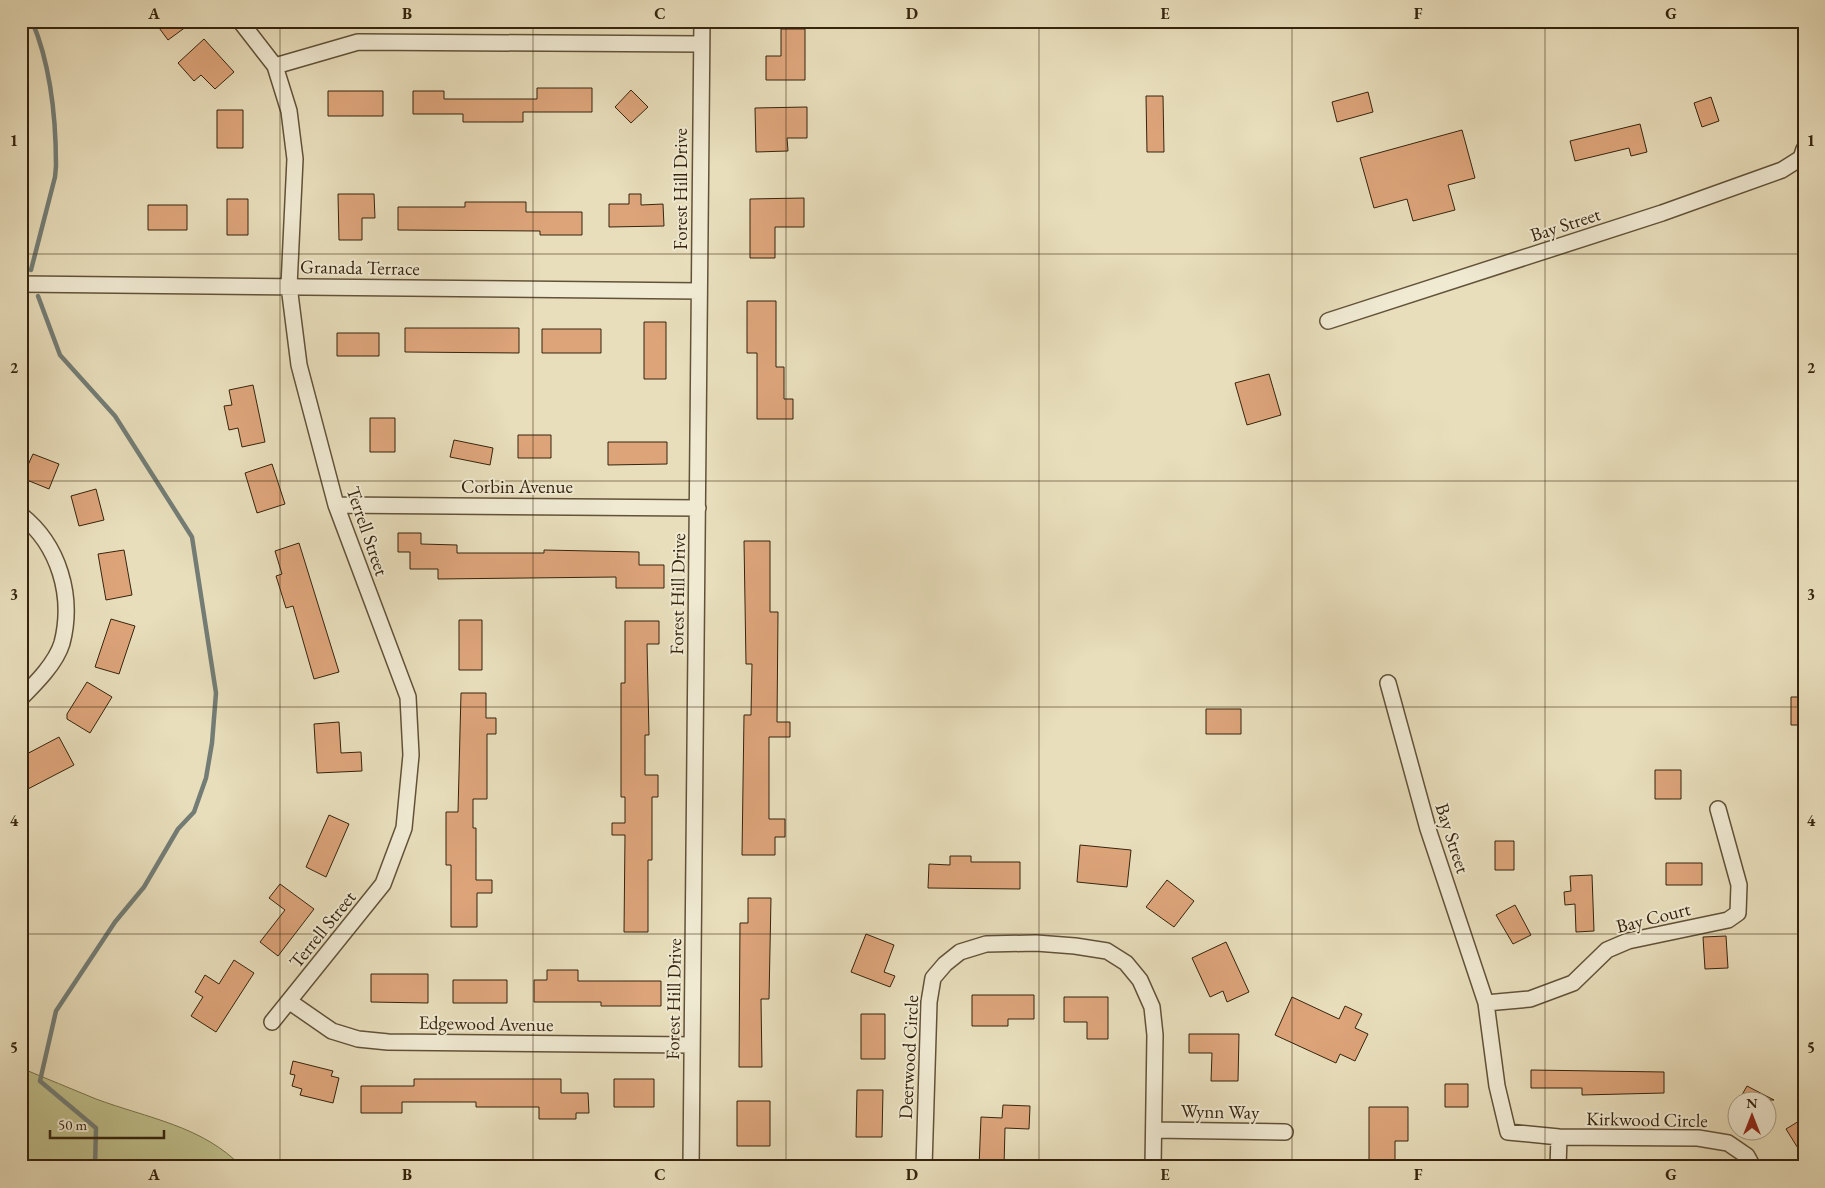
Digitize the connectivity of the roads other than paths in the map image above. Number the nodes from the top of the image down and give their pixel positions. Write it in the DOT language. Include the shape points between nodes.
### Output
graph roads {
  1 [pos="240,21"];
  2 [pos="702,21"];
  3 [pos="701,44"];
  4 [pos="275,66"];
  5 [pos="1804,149"];
  6 [pos="21,284"];
  7 [pos="289,286"];
  8 [pos="699,291"];
  9 [pos="1328,321"];
  10 [pos="336,505"];
  11 [pos="698,508"];
  12 [pos="21,515"];
  13 [pos="1388,683"];
  14 [pos="21,698"];
  15 [pos="1718,809"];
  16 [pos="290,1002"];
  17 [pos="1486,1003"];
  18 [pos="272,1022"];
  19 [pos="692,1045"];
  20 [pos="1154,1130"];
  21 [pos="1286,1132"];
  22 [pos="1559,1137"];
  23 [pos="691,1167"];
  24 [pos="924,1167"];
  25 [pos="1154,1167"];
  26 [pos="1558,1167"];
  27 [pos="1753,1167"];
  1 -- 4 [label="street, Terrell Street"];
  2 -- 3 [label="street, Forest Hill Drive"];
  3 -- 4 [label="street" via="358,42"];
  3 -- 8 [label="street, Forest Hill Drive"];
  4 -- 7 [label="street, Terrell Street" via="290,111 295,159"];
  5 -- 9 [label="street, Bay Street" via="1801,158 1782,170 1662,213"];
  6 -- 7 [label="street, Granada Terrace"];
  7 -- 8 [label="street, Granada Terrace"];
  7 -- 10 [label="street, Terrell Street" via="299,365"];
  8 -- 11 [label="street, Forest Hill Drive"];
  10 -- 11 [label="street, Corbin Avenue"];
  10 -- 16 [label="street, Terrell Street" via="408,697 411,755 404,828 384,884"];
  11 -- 19 [label="street, Forest Hill Drive"];
  12 -- 14 [label="street" via="37,527 53,551 64,582 65,615 62,644 49,666"];
  13 -- 17 [label="street, Bay Street" via="1428,829"];
  15 -- 17 [label="street, Bay Court" via="1739,885 1738,913 1728,920 1628,941 1607,950 1573,983 1530,999"];
  16 -- 18 [label="street, Terrell Street"];
  16 -- 19 [label="street, Edgewood Avenue" via="332,1032 388,1042"];
  17 -- 22 [label="street, Bay Street" via="1497,1086 1508,1132"];
  19 -- 23 [label="street, Forest Hill Drive"];
  20 -- 21 [label="street, Wynn Way"];
  20 -- 24 [label="street, Deerwood Circle" via="1155,1035 1152,1008 1140,980 1126,963 1107,952 1075,946 986,944 960,952 934,978 928,1002"];
  20 -- 25 [label="street, Deerwood Circle"];
  22 -- 26 [label="street"];
  22 -- 27 [label="street, Kirkwood Circle" via="1705,1139 1728,1143 1747,1156"];
}
